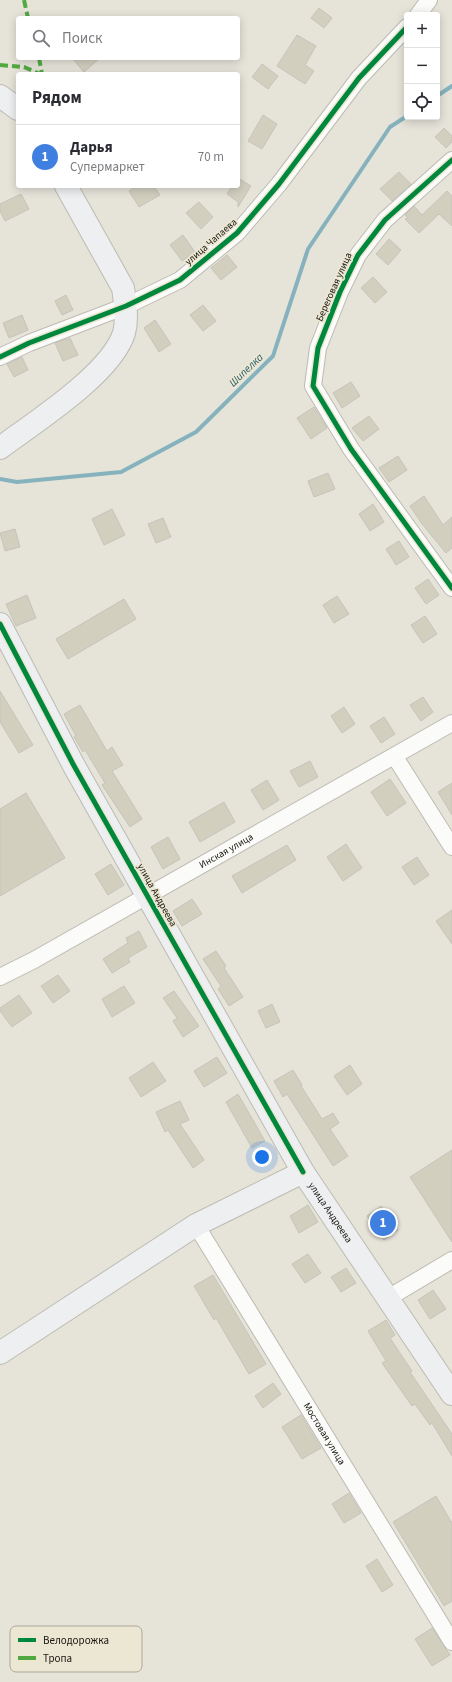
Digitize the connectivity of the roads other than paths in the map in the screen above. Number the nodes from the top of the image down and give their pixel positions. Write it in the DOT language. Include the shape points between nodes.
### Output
graph roads {
  1 [pos="429,0"];
  2 [pos="420,12"];
  3 [pos="404,30"];
  4 [pos="0,96"];
  5 [pos="16,108"];
  6 [pos="452,160"];
  7 [pos="67,188"];
  8 [pos="126,306"];
  9 [pos="0,356"];
  10 [pos="0,448"];
  11 [pos="452,588"];
  12 [pos="0,624"];
  13 [pos="452,723"];
  14 [pos="395,756"];
  15 [pos="452,847"];
  16 [pos="147,895"];
  17 [pos="0,977"];
  18 [pos="303,1172"];
  19 [pos="196,1225"];
  20 [pos="452,1260"];
  21 [pos="388,1298"];
  22 [pos="0,1353"];
  23 [pos="452,1394"];
  24 [pos="452,1642"];
  1 -- 2 [label="street"];
  3 -- 8 [label="street, улица Чапаева" via="358,78 279,184 237,233 180,280"];
  4 -- 5 [label="street"];
  6 -- 11 [label="street, Береговая улица" via="385,220 358,255 318,348 313,386 351,449"];
  7 -- 8 [label="street" via="123,288"];
  8 -- 9 [label="street, улица Чапаева"];
  8 -- 10 [label="street" via="124,333 113,354 90,379"];
  12 -- 16 [label="street, улица Андреева" via="73,764"];
  13 -- 14 [label="street, Инская улица"];
  14 -- 15 [label="street"];
  14 -- 16 [label="street, Инская улица"];
  16 -- 17 [label="street, Инская улица"];
  16 -- 18 [label="street, улица Андреева"];
  18 -- 19 [label="street"];
  18 -- 21 [label="street, улица Андреева"];
  19 -- 22 [label="street"];
  19 -- 24 [label="street, Мостовая улица"];
  20 -- 21 [label="street"];
  21 -- 23 [label="street, улица Андреева"];
}
